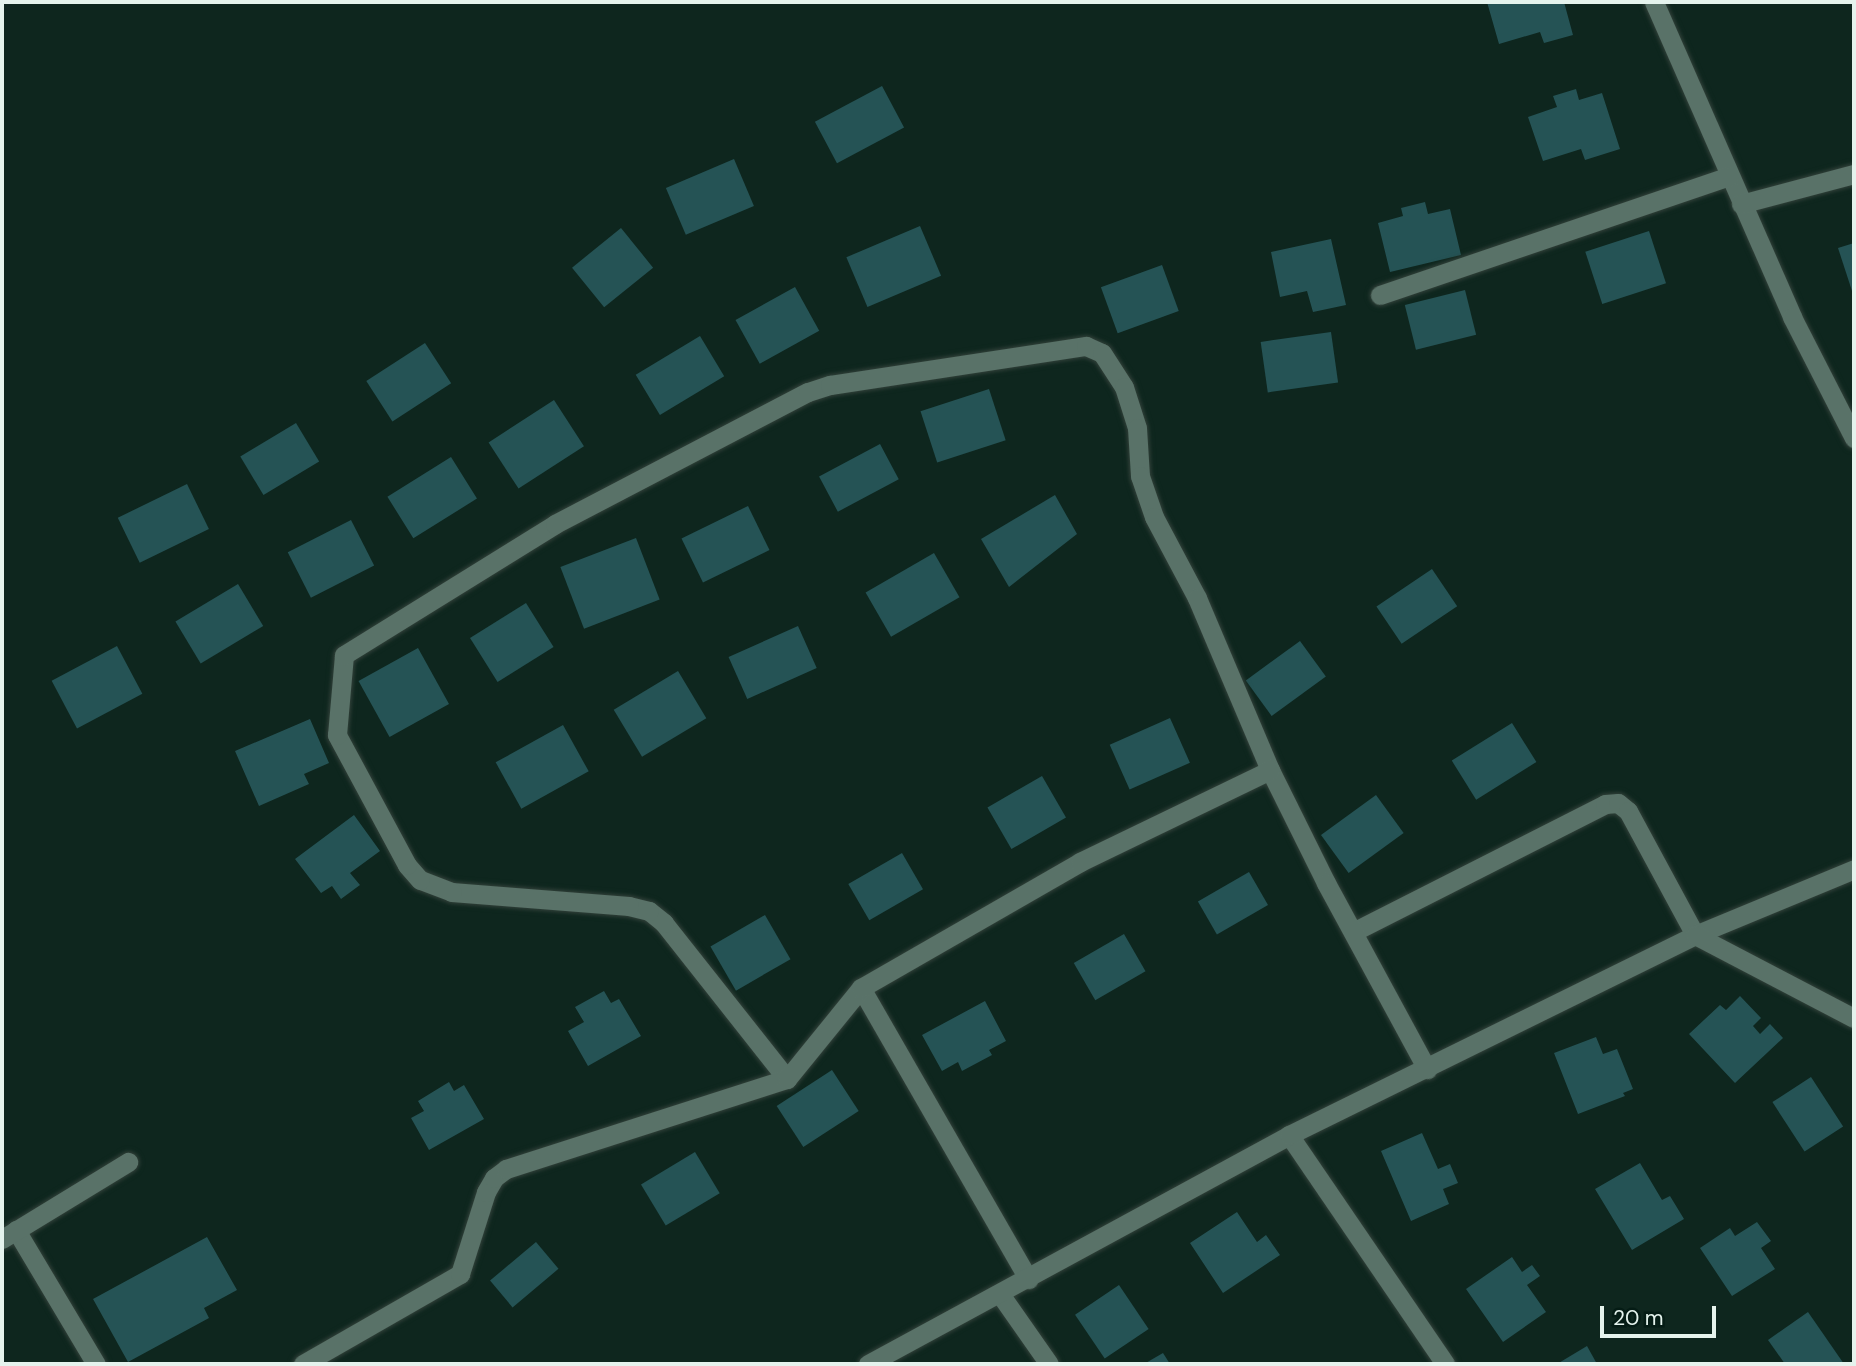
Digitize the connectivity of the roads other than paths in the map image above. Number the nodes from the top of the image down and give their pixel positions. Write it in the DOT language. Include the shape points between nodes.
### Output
graph roads {
  1 [pos="1654,2"];
  2 [pos="1854,174"];
  3 [pos="1729,176"];
  4 [pos="1741,204"];
  5 [pos="1380,295"];
  6 [pos="1854,439"];
  7 [pos="1270,770"];
  8 [pos="1854,869"];
  9 [pos="1353,932"];
  10 [pos="1695,935"];
  11 [pos="861,988"];
  12 [pos="1854,1018"];
  13 [pos="1427,1069"];
  14 [pos="787,1079"];
  15 [pos="1289,1135"];
  16 [pos="128,1162"];
  17 [pos="9,1235"];
  18 [pos="1028,1279"];
  19 [pos="1000,1294"];
  20 [pos="96,1364"];
  21 [pos="303,1364"];
  22 [pos="868,1364"];
  23 [pos="1049,1364"];
  24 [pos="1445,1364"];
  1 -- 3 [label="street"];
  2 -- 4 [label="street"];
  3 -- 4 [label="street"];
  3 -- 5 [label="street"];
  4 -- 6 [label="street"];
  7 -- 9 [label="street"];
  7 -- 11 [label="street" via="1080,862"];
  7 -- 14 [label="street" via="1197,598 1154,517 1140,476 1137,428 1124,387 1102,353 1086,346 808,392 555,524 344,655 337,735 407,865 420,880 452,892 649,911 664,923"];
  8 -- 10 [label="street"];
  9 -- 10 [label="street" via="1605,804 1618,803 1637,826"];
  9 -- 13 [label="street"];
  10 -- 12 [label="street"];
  10 -- 13 [label="street"];
  11 -- 14 [label="street"];
  11 -- 18 [label="street"];
  13 -- 15 [label="street"];
  14 -- 21 [label="street" via="506,1169 486,1192 460,1274"];
  15 -- 18 [label="street"];
  15 -- 24 [label="street"];
  16 -- 17 [label="street"];
  17 -- 20 [label="street"];
  18 -- 19 [label="street"];
  19 -- 22 [label="street"];
  19 -- 23 [label="street"];
}
